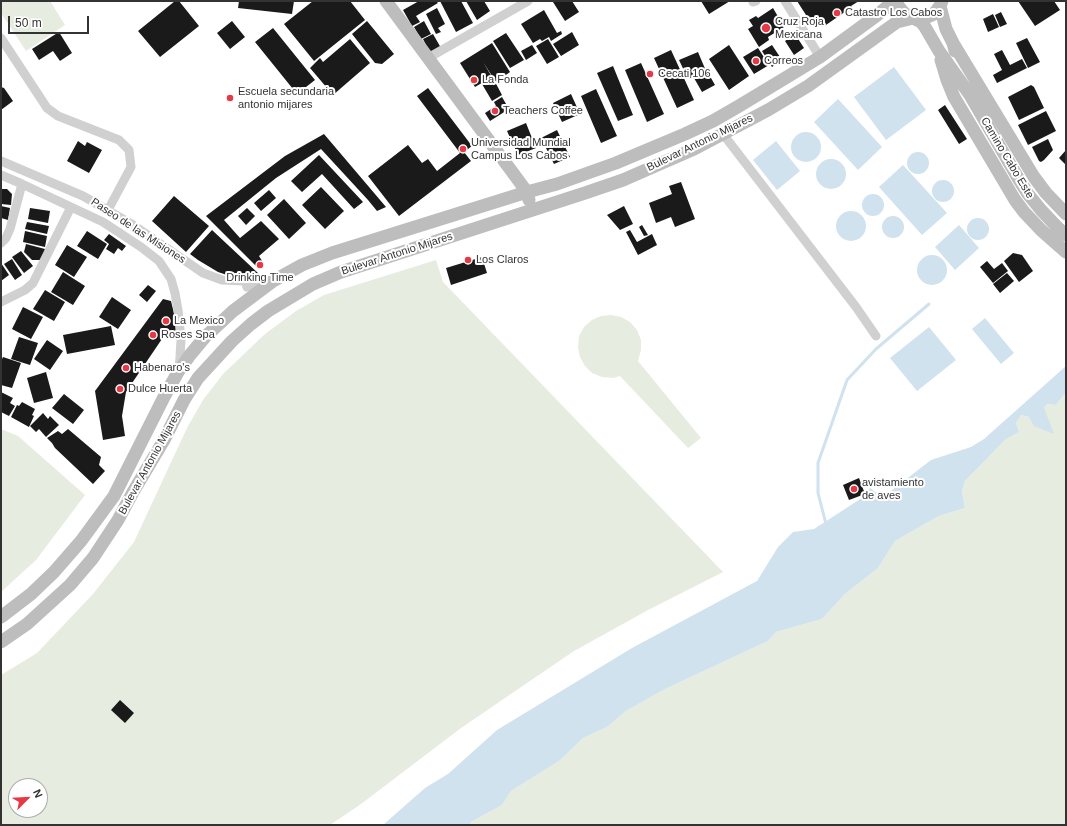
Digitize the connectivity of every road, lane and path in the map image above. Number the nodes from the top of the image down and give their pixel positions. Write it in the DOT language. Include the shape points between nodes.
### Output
graph roads {
  1 [pos="386,1"];
  2 [pos="528,1"];
  3 [pos="785,1"];
  4 [pos="892,1"];
  5 [pos="896,1"];
  6 [pos="941,3"];
  7 [pos="914,18"];
  8 [pos="1,38"];
  9 [pos="953,43"];
  10 [pos="939,51"];
  11 [pos="820,57"];
  12 [pos="428,58"];
  13 [pos="799,70"];
  14 [pos="808,86"];
  15 [pos="970,94"];
  16 [pos="722,134"];
  17 [pos="1,161"];
  18 [pos="1,175"];
  19 [pos="22,184"];
  20 [pos="527,192"];
  21 [pos="71,207"];
  22 [pos="108,210"];
  23 [pos="532,210"];
  24 [pos="1066,214"];
  25 [pos="1064,232"];
  26 [pos="1,243"];
  27 [pos="1061,248"];
  28 [pos="273,281"];
  29 [pos="1,302"];
  30 [pos="876,336"];
  31 [pos="178,372"];
  32 [pos="1,617"];
  33 [pos="1,642"];
  1 -- 12 [label="main road"];
  2 -- 12 [label="street"];
  3 -- 11 [label="street"];
  4 -- 11 [label="main road, Bulevar Antonio Mijares" via="876,16"];
  5 -- 7 [label="main road, Camino Cabo Este" via="904,13"];
  6 -- 7 [label="main road, Bulevar Antonio Mijares" via="934,14 921,19"];
  6 -- 9 [label="main road, Camino Cabo Este" via="946,29"];
  7 -- 10 [label="main road, Camino Cabo Este" via="925,27"];
  7 -- 14 [label="main road, Bulevar Antonio Mijares" via="890,27"];
  8 -- 22 [label="street" via="47,108 58,116 119,140 129,150 131,167"];
  9 -- 15 [label="main road, Camino Cabo Este"];
  9 -- 24 [label="main road" via="1034,177"];
  10 -- 15 [label="main road, Camino Cabo Este"];
  10 -- 27 [label="main road" via="946,80 954,97 1011,193 1032,221"];
  11 -- 13 [label="main road, Bulevar Antonio Mijares"];
  12 -- 20 [label="main road"];
  13 -- 14 [label="main road"];
  13 -- 20 [label="main road, Bulevar Antonio Mijares" via="733,110 672,140 616,164"];
  14 -- 16 [label="main road, Bulevar Antonio Mijares"];
  15 -- 25 [label="main road, Camino Cabo Este" via="1025,189 1041,210"];
  16 -- 23 [label="main road, Bulevar Antonio Mijares" via="623,180"];
  16 -- 30 [label="street"];
  17 -- 22 [label="street, Paseo de las Misiones" via="83,196"];
  18 -- 19 [label="street, Paseo de las Misiones"];
  19 -- 21 [label="street, Paseo de las Misiones"];
  19 -- 26 [label="street" via="10,229"];
  20 -- 23 [label="main road"];
  20 -- 28 [label="main road, Bulevar Antonio Mijares" via="332,253 302,265"];
  21 -- 29 [label="street" via="33,283 26,290"];
  21 -- 31 [label="street, Paseo de las Misiones" via="103,222 141,247 159,261 171,279 181,340"];
  22 -- 28 [label="street, Paseo de las Misiones" via="203,274 222,280 245,281 247,287"];
  23 -- 33 [label="main road, Bulevar Antonio Mijares" via="328,277 290,297 251,324 198,378 118,520 93,558 70,585 27,624"];
  25 -- 27 [label="main road"];
  28 -- 31 [label="main road, Bulevar Antonio Mijares" via="219,323 190,354"];
  31 -- 32 [label="main road, Bulevar Antonio Mijares" via="114,496 54,572"];
}
